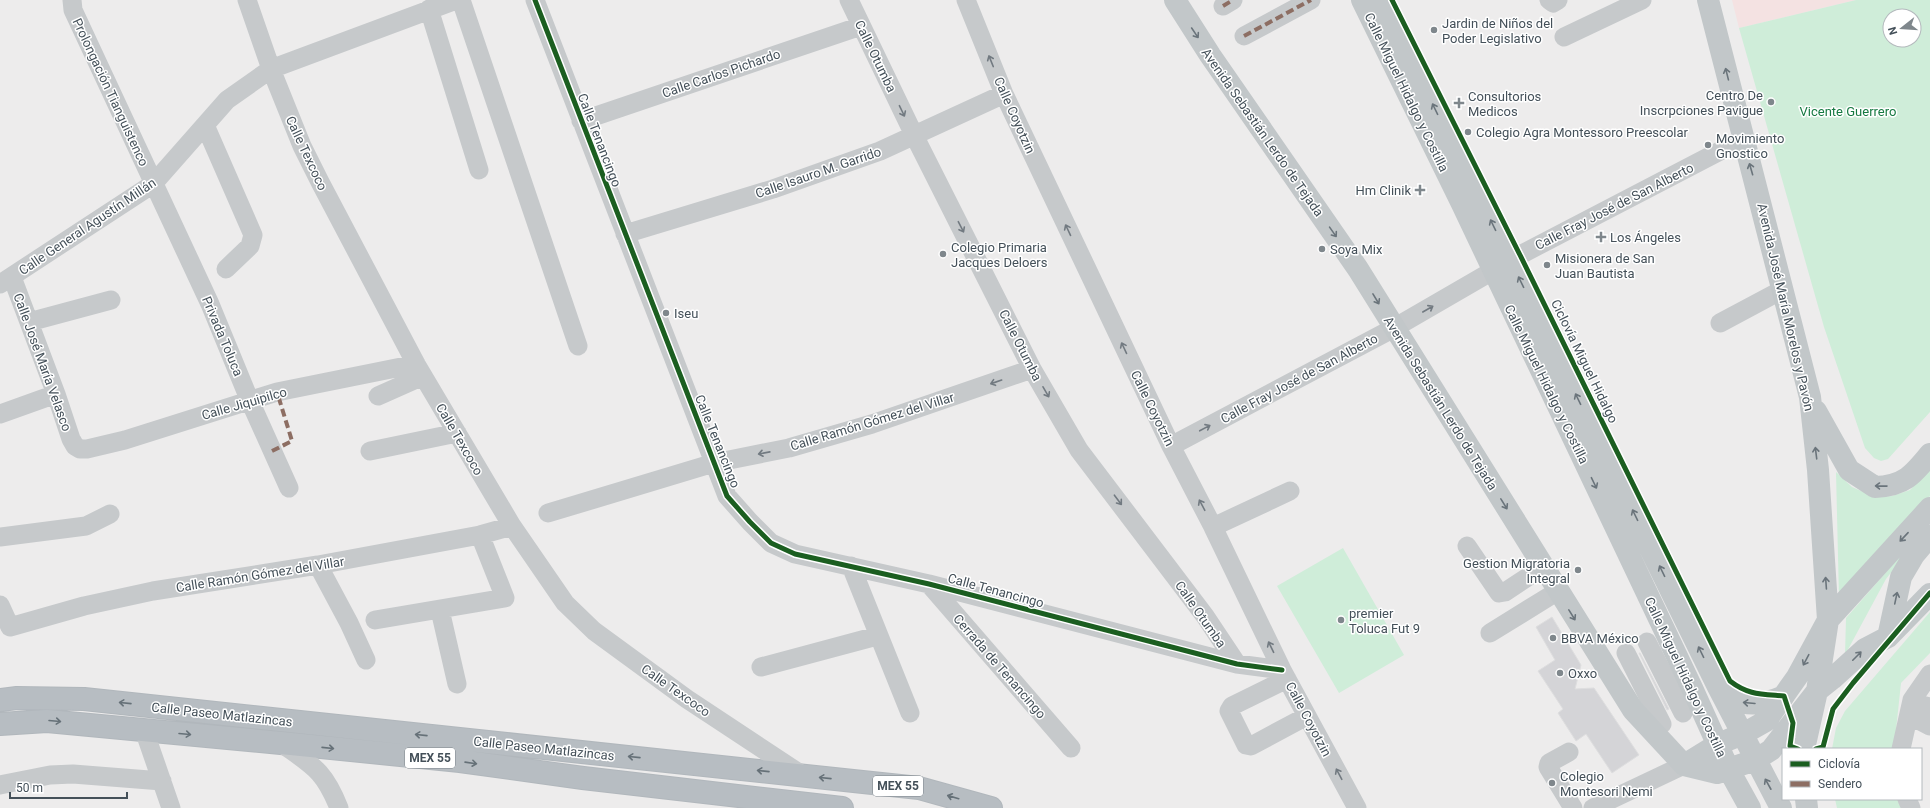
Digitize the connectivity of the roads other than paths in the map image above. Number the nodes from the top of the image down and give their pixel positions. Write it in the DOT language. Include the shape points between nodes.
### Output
graph roads {
  1 [pos="72,0"];
  2 [pos="247,0"];
  3 [pos="456,0"];
  4 [pos="461,0"];
  5 [pos="534,0"];
  6 [pos="849,0"];
  7 [pos="966,0"];
  8 [pos="1175,0"];
  9 [pos="1311,0"];
  10 [pos="1362,0"];
  11 [pos="1381,0"];
  12 [pos="1549,0"];
  13 [pos="1558,0"];
  14 [pos="1642,0"];
  15 [pos="1708,0"];
  16 [pos="429,9"];
  17 [pos="861,26"];
  18 [pos="1244,36"];
  19 [pos="1564,37"];
  20 [pos="271,69"];
  21 [pos="1004,94"];
  22 [pos="581,121"];
  23 [pos="204,125"];
  24 [pos="914,135"];
  25 [pos="1743,139"];
  26 [pos="479,170"];
  27 [pos="153,184"];
  28 [pos="625,234"];
  29 [pos="1501,266"];
  30 [pos="226,269"];
  31 [pos="6,280"];
  32 [pos="1782,290"];
  33 [pos="111,300"];
  34 [pos="29,322"];
  35 [pos="1720,323"];
  36 [pos="1394,328"];
  37 [pos="578,346"];
  38 [pos="1032,369"];
  39 [pos="420,370"];
  40 [pos="56,394"];
  41 [pos="378,396"];
  42 [pos="1810,397"];
  43 [pos="249,399"];
  44 [pos="0,414"];
  45 [pos="457,433"];
  46 [pos="75,446"];
  47 [pos="1171,446"];
  48 [pos="370,451"];
  49 [pos="1930,454"];
  50 [pos="714,463"];
  51 [pos="289,488"];
  52 [pos="1290,492"];
  53 [pos="1930,508"];
  54 [pos="548,513"];
  55 [pos="110,514"];
  56 [pos="512,526"];
  57 [pos="1213,527"];
  58 [pos="480,535"];
  59 [pos="1930,536"];
  60 [pos="0,537"];
  61 [pos="1467,546"];
  62 [pos="318,565"];
  63 [pos="850,566"];
  64 [pos="1543,567"];
  65 [pos="929,584"];
  66 [pos="1558,591"];
  67 [pos="1930,594"];
  68 [pos="0,605"];
  69 [pos="440,610"];
  70 [pos="375,620"];
  71 [pos="1828,620"];
  72 [pos="1490,633"];
  73 [pos="878,636"];
  74 [pos="1888,636"];
  75 [pos="1657,638"];
  76 [pos="1626,653"];
  77 [pos="366,660"];
  78 [pos="1237,664"];
  79 [pos="1603,664"];
  80 [pos="761,667"];
  81 [pos="1285,674"];
  82 [pos="1930,674"];
  83 [pos="457,684"];
  84 [pos="1718,687"];
  85 [pos="1817,691"];
  86 [pos="1784,696"];
  87 [pos="0,700"];
  88 [pos="1930,707"];
  89 [pos="1911,708"];
  90 [pos="1692,709"];
  91 [pos="910,713"];
  92 [pos="1307,716"];
  93 [pos="0,724"];
  94 [pos="1930,726"];
  95 [pos="1656,727"];
  96 [pos="144,730"];
  97 [pos="1743,734"];
  98 [pos="281,743"];
  99 [pos="1718,744"];
  100 [pos="1071,748"];
  101 [pos="1804,748"];
  102 [pos="1901,748"];
  103 [pos="1569,752"];
  104 [pos="1755,760"];
  105 [pos="1684,765"];
  106 [pos="1729,770"];
  107 [pos="802,775"];
  108 [pos="162,781"];
  109 [pos="0,785"];
  110 [pos="756,802"];
  111 [pos="171,808"];
  112 [pos="339,808"];
  113 [pos="842,808"];
  114 [pos="991,808"];
  115 [pos="1357,808"];
  116 [pos="1574,808"];
  117 [pos="1593,808"];
  118 [pos="1750,808"];
  119 [pos="1781,808"];
  1 -- 27 [label="street, Prolongación Tianguistenco" via="73,10"];
  2 -- 20 [label="street, Calle Texcoco"];
  3 -- 16 [label="street, Calle General Agustín Millán"];
  4 -- 37 [label="street"];
  5 -- 22 [label="street, Calle Tenancingo"];
  6 -- 17 [label="street, Calle Otumba"];
  21 -- 7 [label="street, Calle Coyotzin, one-way"];
  8 -- 36 [label="main road, Avenida Sebastián Lerdo de Tejada, one-way" via="1358,269"];
  9 -- 18 [label="street"];
  10 -- 29 [label="main road, Calle Miguel Hidalgo y Costilla" via="1462,204"];
  29 -- 11 [label="main road, Calle Miguel Hidalgo y Costilla, one-way"];
  12 -- 13 [label="street" via="1553,3"];
  14 -- 19 [label="street"];
  25 -- 15 [label="main road, Avenida José María Morelos y Pavón, one-way"];
  16 -- 20 [label="street, Calle General Agustín Millán"];
  16 -- 26 [label="street"];
  17 -- 22 [label="street, Calle Carlos Pichardo"];
  17 -- 24 [label="street, Calle Otumba, one-way"];
  20 -- 23 [label="street, Calle General Agustín Millán" via="227,100"];
  20 -- 39 [label="street, Calle Texcoco" via="302,146"];
  21 -- 24 [label="street, Calle Isauro M. Garrido"];
  47 -- 21 [label="street, Calle Coyotzin, one-way"];
  22 -- 28 [label="street, Calle Tenancingo"];
  23 -- 27 [label="street, Calle General Agustín Millán"];
  23 -- 30 [label="street" via="253,235 250,246"];
  24 -- 28 [label="street, Calle Isauro M. Garrido" via="880,151 780,186"];
  24 -- 38 [label="street, Calle Otumba, one-way"];
  25 -- 29 [label="street, Calle Fray José de San Alberto"];
  32 -- 25 [label="main road, Avenida José María Morelos y Pavón, one-way"];
  27 -- 31 [label="street, Calle General Agustín Millán"];
  27 -- 43 [label="street, Privada Toluca" via="210,304"];
  28 -- 50 [label="street, Calle Tenancingo"];
  36 -- 29 [label="street, Calle Fray José de San Alberto, one-way"];
  29 -- 75 [label="main road, Calle Miguel Hidalgo y Costilla, one-way"];
  84 -- 29 [label="main road, Calle Miguel Hidalgo y Costilla, one-way"];
  31 -- 34 [label="street, Calle José María Velasco"];
  32 -- 35 [label="street"];
  32 -- 42 [label="main road, Avenida José María Morelos y Pavón"];
  33 -- 34 [label="street"];
  34 -- 40 [label="street, Calle José María Velasco"];
  47 -- 36 [label="street, Calle Fray José de San Alberto, one-way"];
  36 -- 64 [label="main road, Avenida Sebastián Lerdo de Tejada, one-way"];
  38 -- 50 [label="street, Calle Ramón Gómez del Villar, one-way" via="872,424 789,448"];
  38 -- 78 [label="street, Calle Otumba, one-way" via="1079,450 1205,616"];
  39 -- 41 [label="street"];
  39 -- 43 [label="street, Calle Jiquipilco" via="277,392"];
  39 -- 45 [label="street, Calle Texcoco"];
  40 -- 44 [label="street"];
  40 -- 46 [label="street, Calle José María Velasco" via="70,439"];
  49 -- 42 [label="main road, one-way" via="1916,472 1902,483 1875,487 1849,470"];
  71 -- 42 [label="main road, Avenida José María Morelos y Pavón, one-way" via="1818,470"];
  43 -- 46 [label="street, Calle Jiquipilco" via="124,440 87,449"];
  43 -- 51 [label="street, Privada Toluca"];
  45 -- 48 [label="street"];
  45 -- 56 [label="street, Calle Texcoco"];
  57 -- 47 [label="street, Calle Coyotzin, one-way"];
  50 -- 54 [label="street, Calle Ramón Gómez del Villar"];
  50 -- 63 [label="street, Calle Tenancingo" via="728,496 770,543 795,554"];
  52 -- 57 [label="street"];
  53 -- 71 [label="main road, one-way"];
  55 -- 60 [label="street" via="86,526"];
  56 -- 58 [label="street, Calle Ramón Gómez del Villar"];
  56 -- 107 [label="street, Calle Texcoco" via="565,603 594,631 687,699"];
  81 -- 57 [label="street, Calle Coyotzin, one-way"];
  58 -- 62 [label="street, Calle Ramón Gómez del Villar"];
  58 -- 69 [label="street" via="505,598"];
  74 -- 59 [label="main road, one-way" via="1901,577 1914,555"];
  61 -- 64 [label="street" via="1499,593 1505,592"];
  62 -- 68 [label="street, Calle Ramón Gómez del Villar" via="154,591 84,606 10,627"];
  62 -- 77 [label="street"];
  63 -- 65 [label="street, Calle Tenancingo"];
  63 -- 73 [label="street"];
  64 -- 66 [label="main road, Avenida Sebastián Lerdo de Tejada"];
  65 -- 78 [label="street, Calle Tenancingo"];
  65 -- 100 [label="street, Cerrada de Tenancingo"];
  66 -- 72 [label="street"];
  66 -- 79 [label="main road, Avenida Sebastián Lerdo de Tejada, one-way"];
  67 -- 74 [label="main road"];
  69 -- 70 [label="street"];
  69 -- 83 [label="street"];
  71 -- 85 [label="main road, Avenida José María Morelos y Pavón"];
  71 -- 86 [label="main road, one-way"];
  73 -- 80 [label="street"];
  73 -- 91 [label="street"];
  85 -- 74 [label="main road, one-way" via="1865,649"];
  75 -- 76 [label="street"];
  75 -- 90 [label="main road, Calle Miguel Hidalgo y Costilla"];
  76 -- 79 [label="street"];
  76 -- 95 [label="street"];
  78 -- 81 [label="street, Calle Tenancingo"];
  79 -- 95 [label="main road, Avenida Sebastián Lerdo de Tejada" via="1633,710"];
  81 -- 92 [label="street, Calle Coyotzin"];
  81 -- 92 [label="street" via="1232,706 1229,711 1246,745 1251,746"];
  82 -- 89 [label="street"];
  86 -- 84 [label="main road, one-way" via="1768,703 1746,703 1730,698"];
  84 -- 97 [label="main road, Calle Miguel Hidalgo y Costilla"];
  85 -- 101 [label="main road, Avenida José María Morelos y Pavón"];
  85 -- 104 [label="main road" via="1771,750"];
  86 -- 97 [label="main road" via="1766,721"];
  107 -- 87 [label="highway, Calle Paseo Matlazincas / MEX 55, one-way" via="84,699"];
  88 -- 89 [label="street" via="1917,704"];
  89 -- 94 [label="street"];
  89 -- 102 [label="street"];
  90 -- 95 [label="street"];
  90 -- 99 [label="main road, Calle Miguel Hidalgo y Costilla"];
  115 -- 92 [label="street, Calle Coyotzin, one-way"];
  93 -- 96 [label="highway, Calle Paseo Matlazincas / MEX 55, one-way" via="47,721"];
  95 -- 105 [label="main road, Avenida Sebastián Lerdo de Tejada"];
  96 -- 98 [label="highway, Calle Paseo Matlazincas / MEX 55, one-way"];
  96 -- 108 [label="street"];
  97 -- 99 [label="main road"];
  97 -- 104 [label="main road, Calle Miguel Hidalgo y Costilla"];
  98 -- 110 [label="highway, Calle Paseo Matlazincas / MEX 55, one-way" via="460,761"];
  98 -- 112 [label="street" via="318,770 326,779"];
  99 -- 105 [label="main road"];
  99 -- 106 [label="main road, Calle Miguel Hidalgo y Costilla"];
  103 -- 116 [label="street" via="1549,763 1548,767"];
  104 -- 106 [label="main road"];
  119 -- 104 [label="main road, Calle Miguel Hidalgo y Costilla, one-way"];
  105 -- 106 [label="main road" via="1717,773"];
  105 -- 117 [label="street"];
  106 -- 118 [label="main road, Calle Miguel Hidalgo y Costilla"];
  114 -- 107 [label="highway, Calle Paseo Matlazincas / MEX 55, one-way" via="919,788"];
  108 -- 109 [label="street" via="73,774 50,775"];
  108 -- 111 [label="street"];
  110 -- 113 [label="highway, Calle Paseo Matlazincas / MEX 55"];
}
